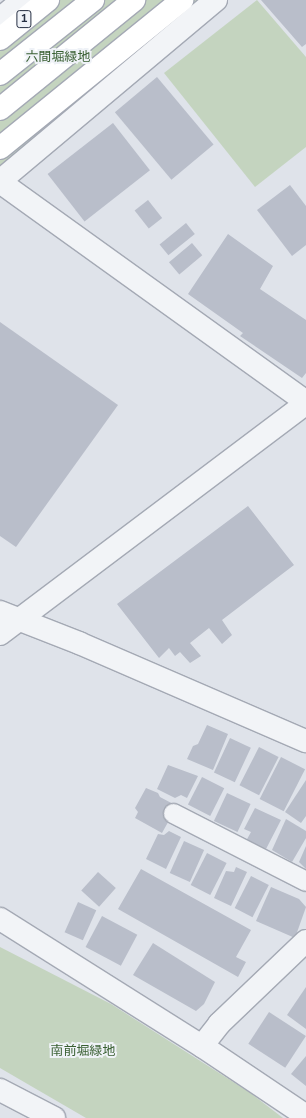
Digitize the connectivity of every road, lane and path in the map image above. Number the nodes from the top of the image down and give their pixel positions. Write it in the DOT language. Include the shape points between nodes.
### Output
graph roads {
  1 [pos="23,0"];
  2 [pos="48,0"];
  3 [pos="93,0"];
  4 [pos="134,0"];
  5 [pos="182,0"];
  6 [pos="216,0"];
  7 [pos="0,19"];
  8 [pos="0,38"];
  9 [pos="0,74"];
  10 [pos="0,108"];
  11 [pos="0,148"];
  12 [pos="0,181"];
  13 [pos="306,403"];
  14 [pos="9,616"];
  15 [pos="0,634"];
  16 [pos="306,741"];
  17 [pos="173,813"];
  18 [pos="306,881"];
  19 [pos="0,919"];
  20 [pos="306,941"];
  21 [pos="202,1046"];
  22 [pos="0,1090"];
  23 [pos="306,1116"];
  24 [pos="54,1118"];
  1 -- 7 [label="street"];
  2 -- 8 [label="highway, 1"];
  3 -- 9 [label="highway"];
  4 -- 10 [label="highway"];
  5 -- 11 [label="highway"];
  6 -- 12 [label="street"];
  12 -- 13 [label="street"];
  13 -- 14 [label="street"];
  14 -- 15 [label="street"];
  14 -- 16 [label="street" via="79,643"];
  17 -- 18 [label="lane"];
  19 -- 21 [label="street"];
  20 -- 21 [label="street" via="219,1024"];
  21 -- 23 [label="street"];
  22 -- 24 [label="street"];
}
